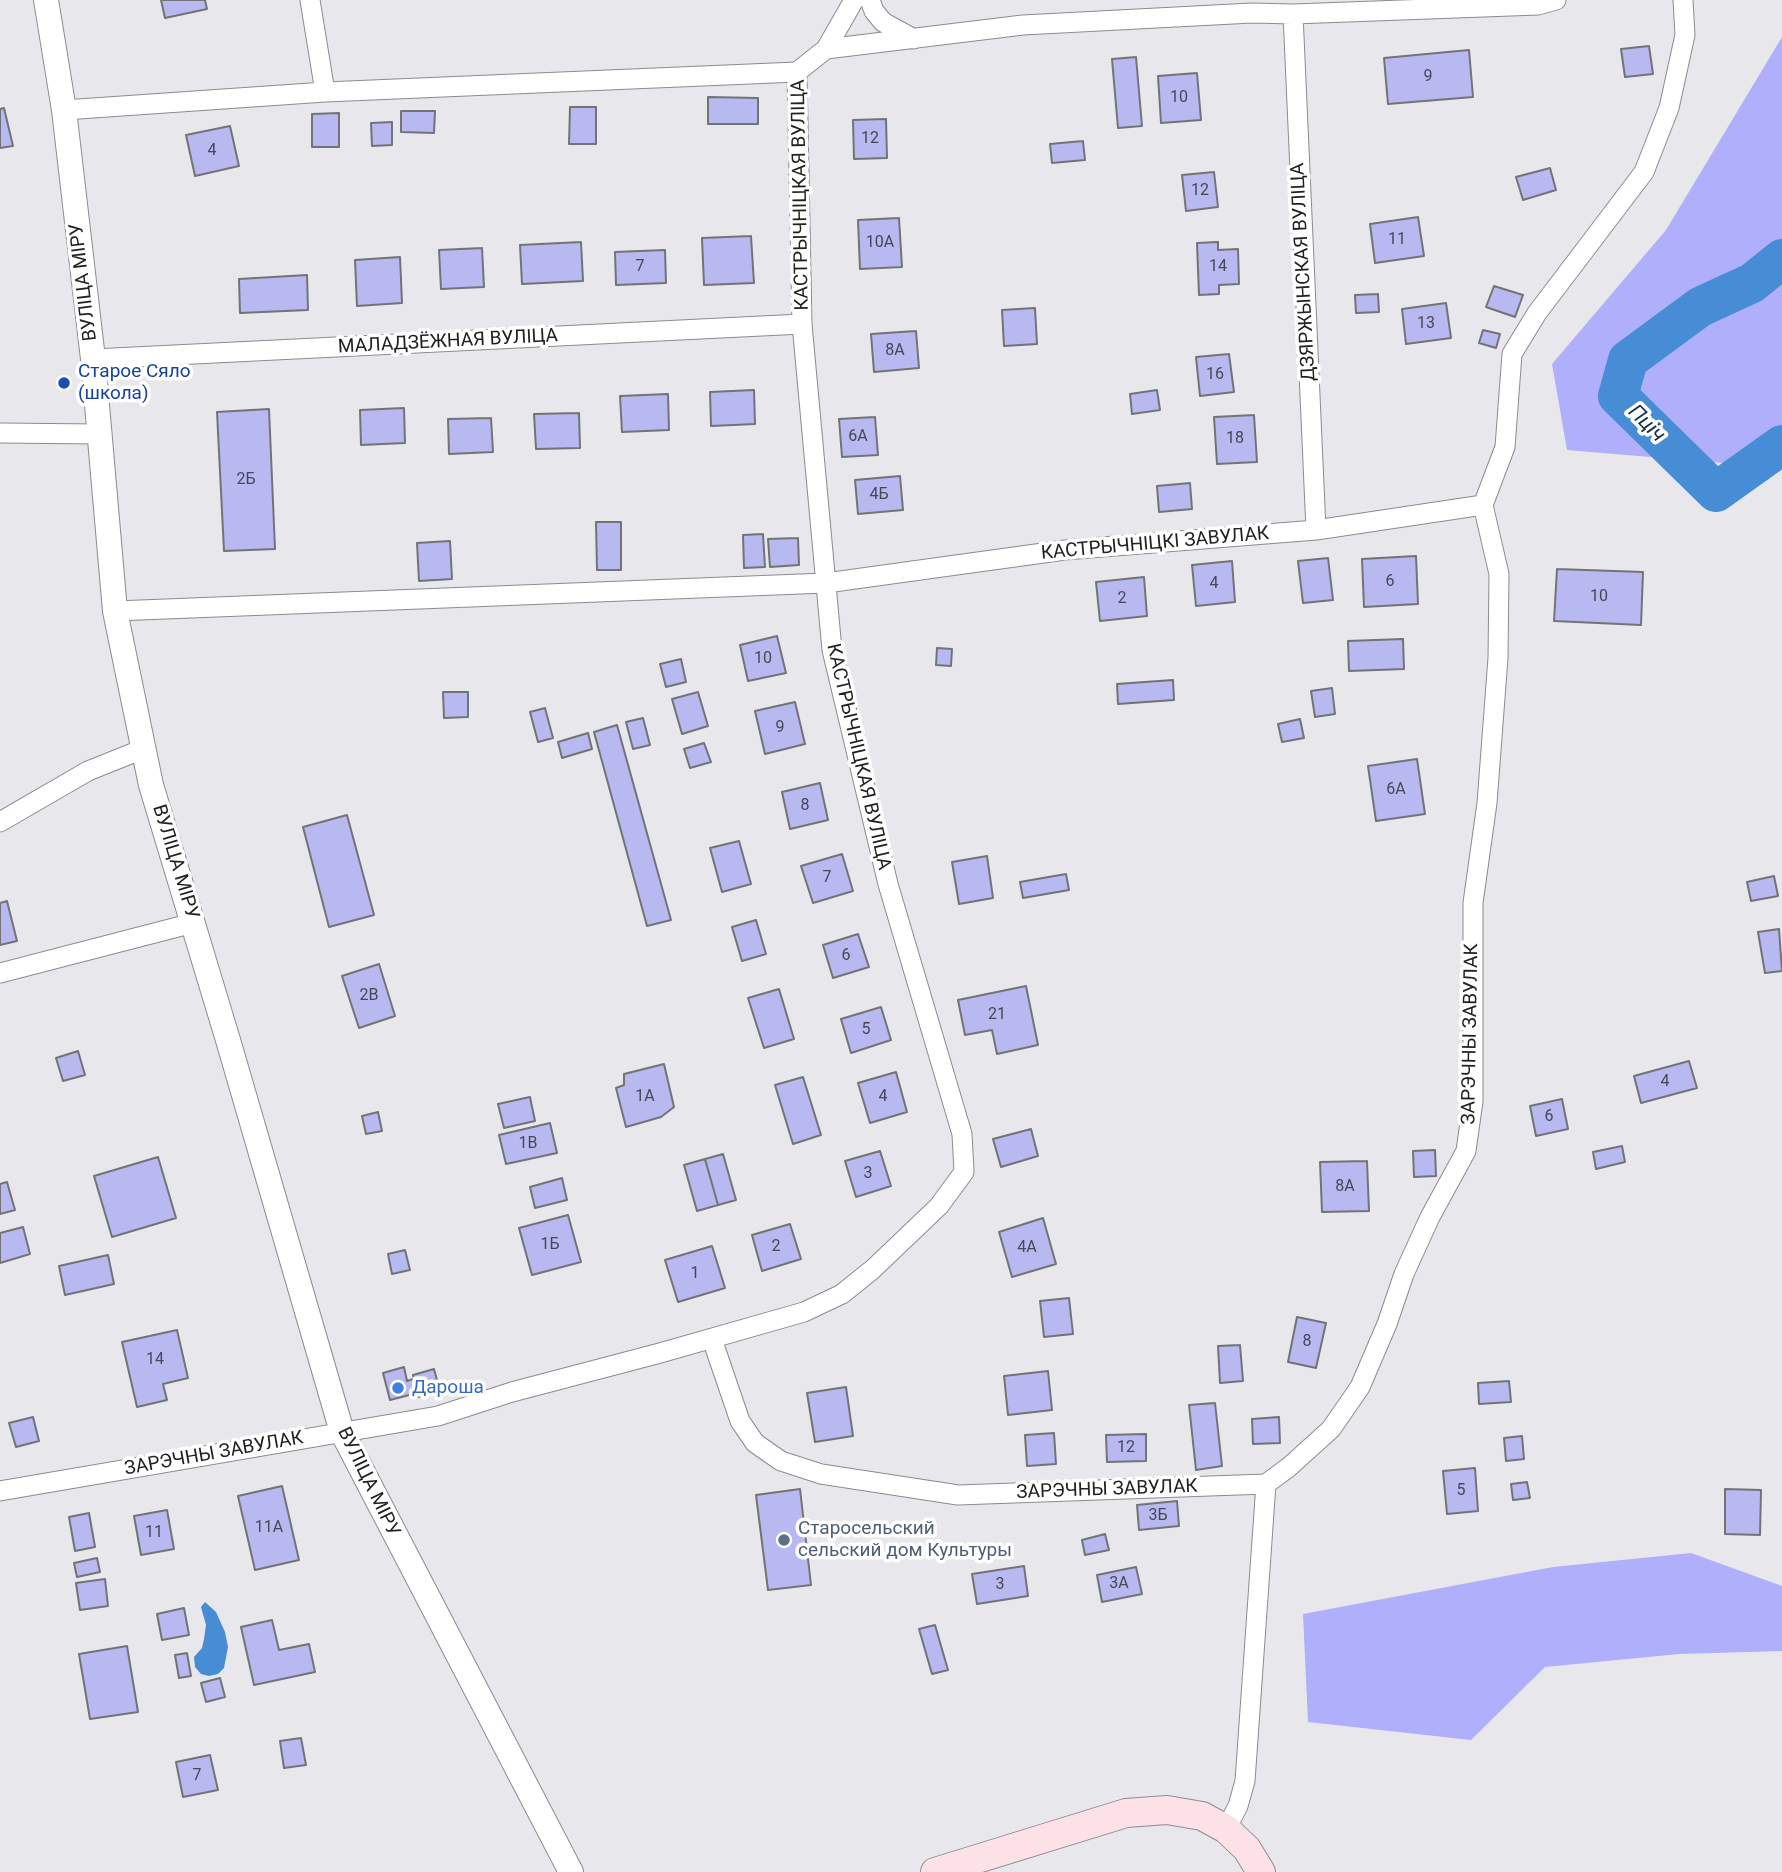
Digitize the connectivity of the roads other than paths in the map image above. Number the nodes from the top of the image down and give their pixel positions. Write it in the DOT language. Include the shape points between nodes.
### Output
graph roads {
  1 [pos="46,0"];
  2 [pos="310,0"];
  3 [pos="854,0"];
  4 [pos="870,0"];
  5 [pos="1556,0"];
  6 [pos="1683,0"];
  7 [pos="1251,7"];
  8 [pos="1293,14"];
  9 [pos="914,38"];
  10 [pos="825,49"];
  11 [pos="797,72"];
  12 [pos="325,92"];
  13 [pos="64,110"];
  14 [pos="802,324"];
  15 [pos="93,359"];
  16 [pos="0,433"];
  17 [pos="98,434"];
  18 [pos="1483,505"];
  19 [pos="1316,530"];
  20 [pos="826,583"];
  21 [pos="115,611"];
  22 [pos="143,749"];
  23 [pos="0,822"];
  24 [pos="193,923"];
  25 [pos="0,973"];
  26 [pos="712,1339"];
  27 [pos="342,1433"];
  28 [pos="1266,1484"];
  29 [pos="0,1491"];
  30 [pos="1226,1829"];
  31 [pos="571,1872"];
  32 [pos="934,1872"];
  33 [pos="1261,1872"];
  1 -- 13 [label="street, ВУЛІЦА МІРУ"];
  2 -- 12 [label="street"];
  3 -- 10 [label="street, КАСТРЫЧНІЦКАЯ ВУЛІЦА"];
  4 -- 9 [label="street" via="883,22"];
  5 -- 8 [label="street" via="1538,5"];
  6 -- 18 [label="street" via="1685,35 1671,96 1644,172 1536,313 1512,354 1505,446"];
  7 -- 8 [label="street"];
  7 -- 9 [label="street"];
  8 -- 19 [label="street, ДЗЯРЖЫНСКАЯ ВУЛІЦА"];
  9 -- 10 [label="street"];
  10 -- 11 [label="street, КАСТРЫЧНІЦКАЯ ВУЛІЦА"];
  11 -- 12 [label="street"];
  11 -- 14 [label="street, КАСТРЫЧНІЦКАЯ ВУЛІЦА"];
  12 -- 13 [label="street"];
  13 -- 15 [label="street, ВУЛІЦА МІРУ"];
  14 -- 15 [label="street, МАЛАДЗЁЖНАЯ ВУЛІЦА"];
  14 -- 20 [label="street, КАСТРЫЧНІЦКАЯ ВУЛІЦА"];
  15 -- 17 [label="street, ВУЛІЦА МІРУ"];
  16 -- 17 [label="street"];
  17 -- 21 [label="street, ВУЛІЦА МІРУ"];
  18 -- 19 [label="street, КАСТРЫЧНІЦКІ ЗАВУЛАК"];
  18 -- 28 [label="street, ЗАРЭЧНЫ ЗАВУЛАК" via="1499,574 1498,658 1474,903 1473,1101 1466,1151 1404,1274 1360,1387 1331,1429"];
  19 -- 20 [label="street, КАСТРЫЧНІЦКІ ЗАВУЛАК" via="1065,550"];
  20 -- 21 [label="street, КАСТРЫЧНІЦКІ ЗАВУЛАК"];
  20 -- 26 [label="street, КАСТРЫЧНІЦКАЯ ВУЛІЦА" via="832,650 888,884 962,1134 964,1172 939,1206 842,1294 804,1312"];
  21 -- 22 [label="street, ВУЛІЦА МІРУ"];
  22 -- 23 [label="street" via="88,771"];
  22 -- 24 [label="street, ВУЛІЦА МІРУ"];
  24 -- 25 [label="street"];
  24 -- 27 [label="street, ВУЛІЦА МІРУ"];
  26 -- 27 [label="street, ЗАРЭЧНЫ ЗАВУЛАК" via="438,1416"];
  26 -- 28 [label="street, ЗАРЭЧНЫ ЗАВУЛАК" via="740,1421 755,1443 781,1461 821,1474 958,1496"];
  27 -- 29 [label="street, ЗАРЭЧНЫ ЗАВУЛАК"];
  27 -- 31 [label="street, ВУЛІЦА МІРУ"];
  28 -- 30 [label="street" via="1245,1781"];
  30 -- 32 [label="main road" via="1202,1816 1167,1810 1126,1812"];
  30 -- 33 [label="main road" via="1247,1849"];
}
